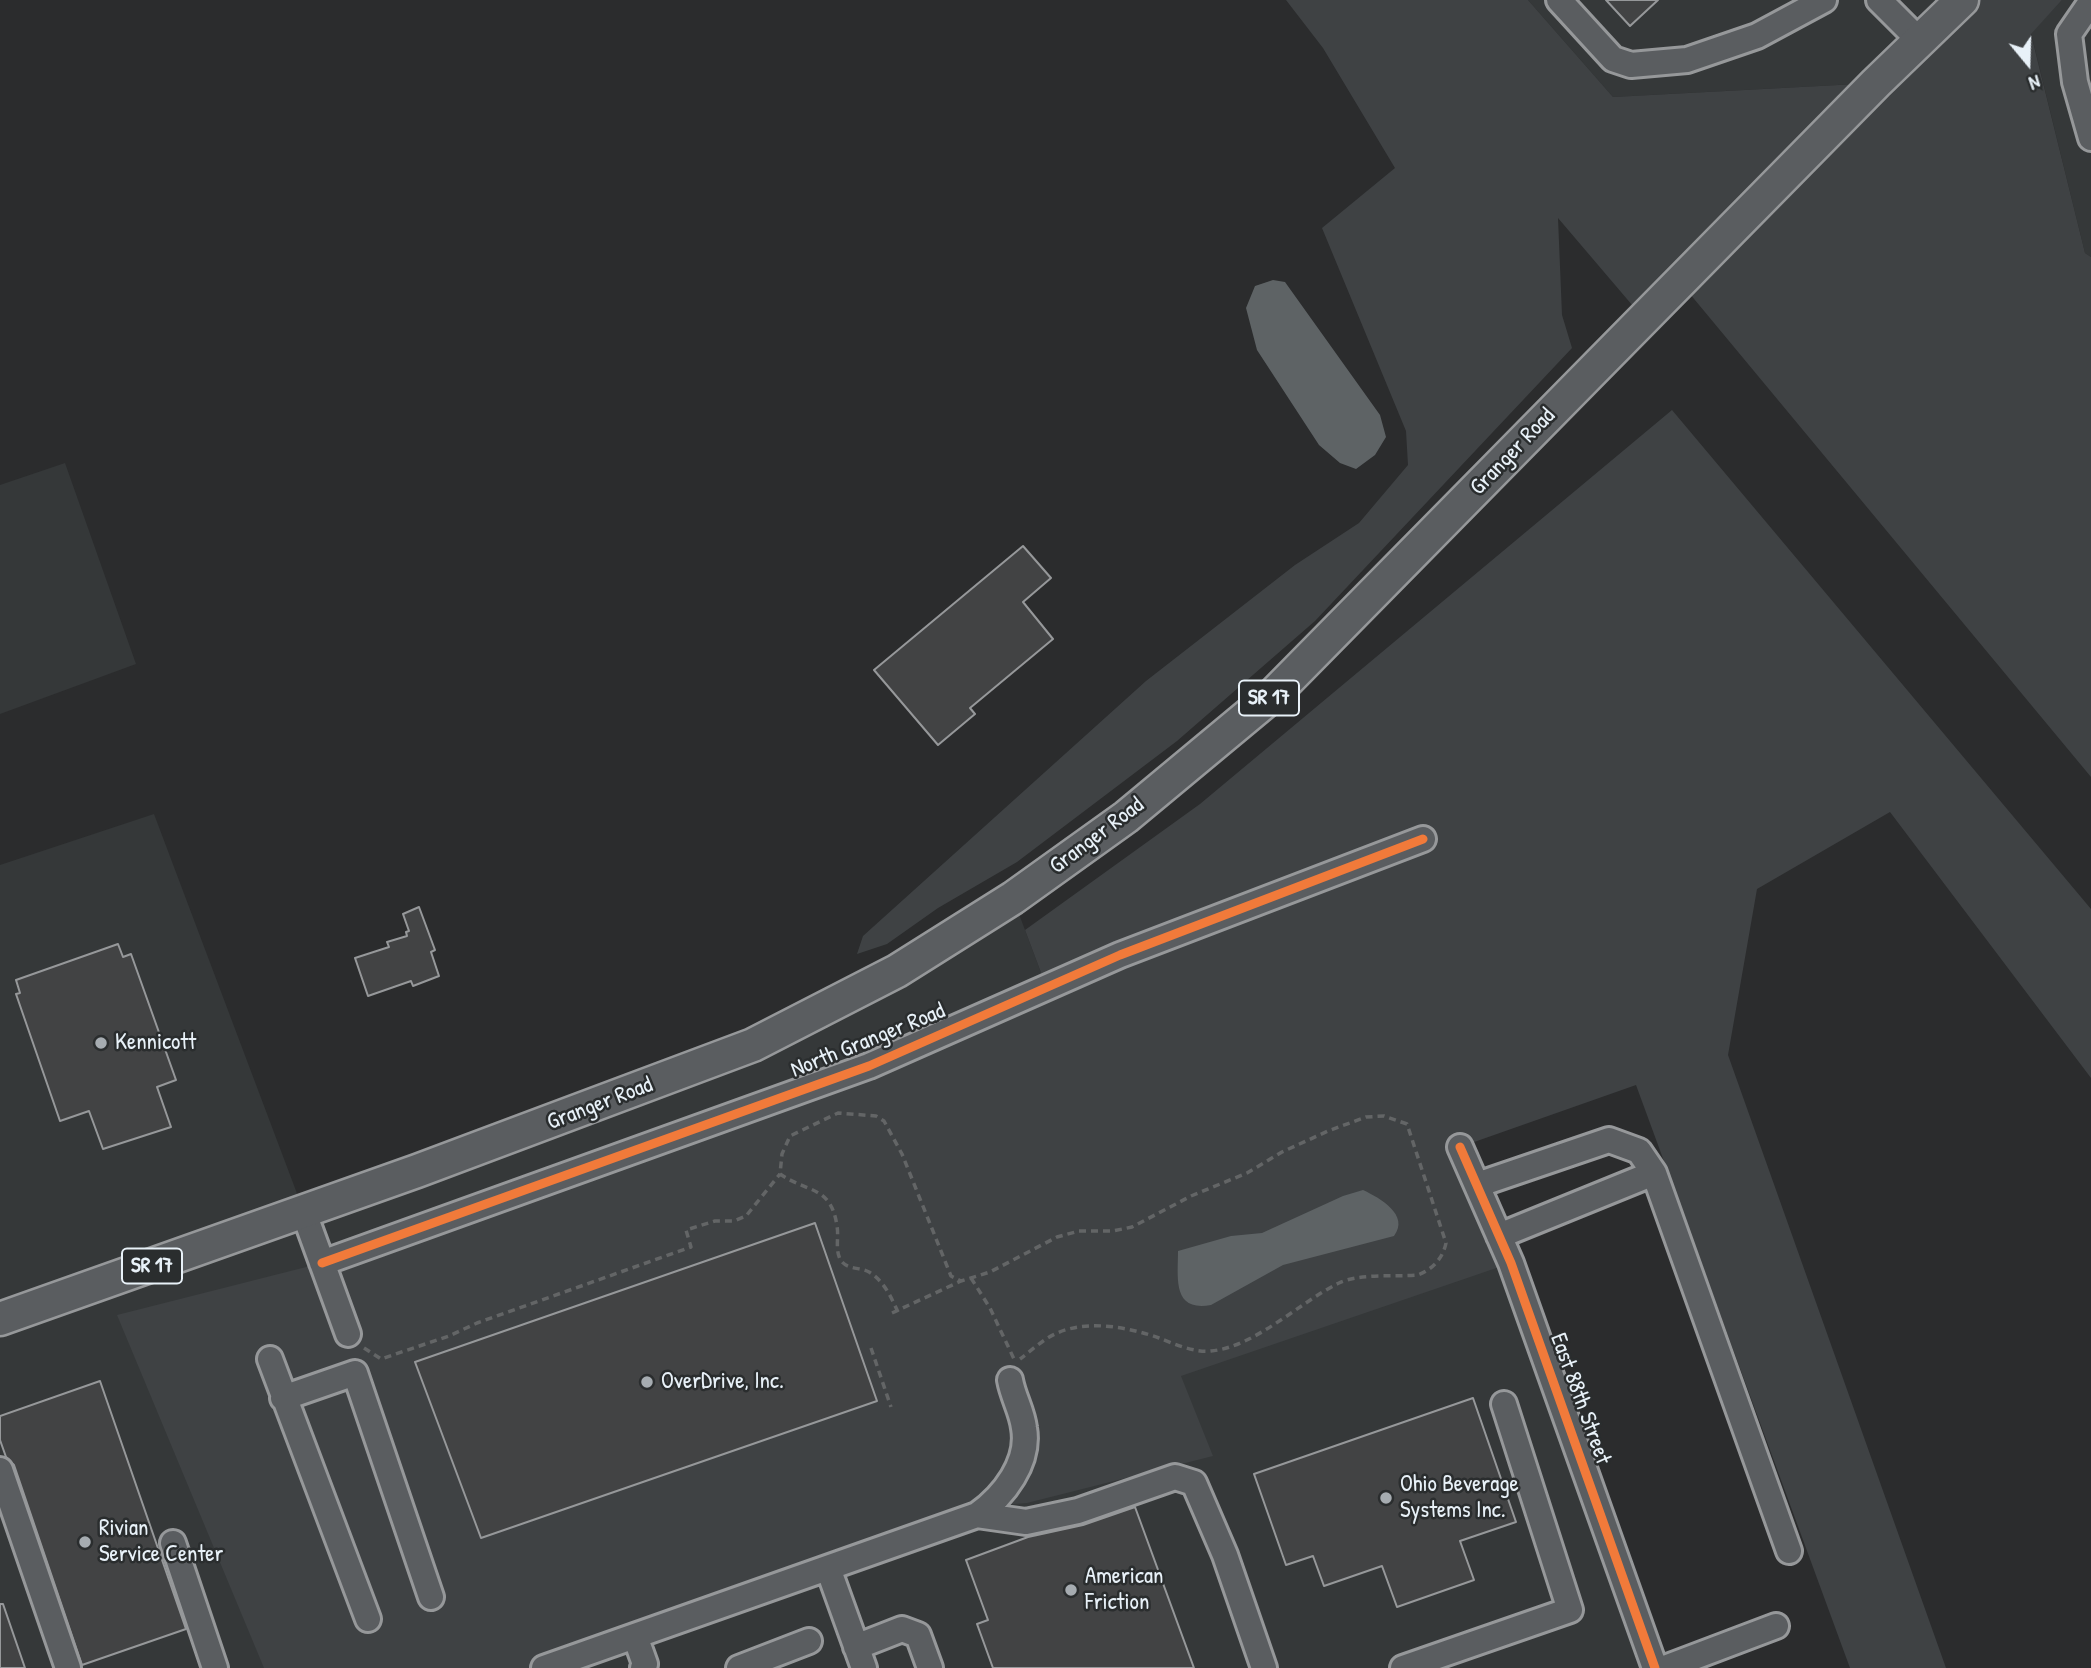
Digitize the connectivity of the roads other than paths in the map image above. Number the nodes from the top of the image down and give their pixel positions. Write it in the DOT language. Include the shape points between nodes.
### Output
graph roads {
  1 [pos="1559,0"];
  2 [pos="1824,0"];
  3 [pos="1879,0"];
  4 [pos="1962,0"];
  5 [pos="2091,2"];
  6 [pos="1796,6"];
  7 [pos="1920,41"];
  8 [pos="2091,138"];
  9 [pos="1423,839"];
  10 [pos="1460,1147"];
  11 [pos="1654,1173"];
  12 [pos="1477,1185"];
  13 [pos="304,1213"];
  14 [pos="1499,1236"];
  15 [pos="322,1262"];
  16 [pos="0,1320"];
  17 [pos="348,1334"];
  18 [pos="270,1359"];
  19 [pos="1010,1380"];
  20 [pos="283,1398"];
  21 [pos="1504,1404"];
  22 [pos="0,1470"];
  23 [pos="978,1515"];
  24 [pos="173,1543"];
  25 [pos="1788,1550"];
  26 [pos="828,1568"];
  27 [pos="431,1597"];
  28 [pos="368,1619"];
  29 [pos="1776,1626"];
  30 [pos="635,1636"];
  31 [pos="809,1641"];
  32 [pos="860,1657"];
  33 [pos="590,1660"];
  34 [pos="212,1667"];
  35 [pos="68,1668"];
  36 [pos="544,1668"];
  37 [pos="643,1668"];
  38 [pos="738,1668"];
  39 [pos="930,1668"];
  40 [pos="1264,1668"];
  41 [pos="1403,1668"];
  42 [pos="1655,1668"];
  43 [pos="1665,1668"];
  1 -- 6 [label="street" via="1613,59 1631,65 1687,60 1757,36"];
  2 -- 6 [label="street"];
  3 -- 7 [label="street"];
  4 -- 7 [label="main road, Granger Road / SR 17"];
  5 -- 8 [label="street" via="2069,34 2075,82"];
  7 -- 13 [label="main road, Granger Road / SR 17" via="1274,694 1126,817 1013,898 897,971 753,1045"];
  9 -- 15 [label="street, North Granger Road" via="1120,955 869,1066"];
  10 -- 12 [label="street, East 88th Street"];
  11 -- 12 [label="street" via="1639,1151 1609,1140"];
  11 -- 14 [label="street"];
  11 -- 25 [label="street"];
  12 -- 14 [label="street, East 88th Street"];
  13 -- 15 [label="street"];
  13 -- 16 [label="main road, Granger Road / SR 17"];
  14 -- 42 [label="street, East 88th Street"];
  15 -- 17 [label="street"];
  18 -- 20 [label="street"];
  19 -- 23 [label="street" via="1025,1447 1015,1473"];
  20 -- 27 [label="street" via="355,1373"];
  20 -- 28 [label="street"];
  21 -- 41 [label="street" via="1570,1609"];
  22 -- 35 [label="street"];
  23 -- 26 [label="street"];
  23 -- 40 [label="street" via="1026,1522 1078,1511 1175,1477 1194,1483 1225,1555"];
  24 -- 34 [label="street"];
  26 -- 30 [label="street"];
  26 -- 32 [label="street"];
  29 -- 43 [label="street"];
  30 -- 33 [label="street"];
  30 -- 37 [label="street"];
  31 -- 38 [label="street"];
  32 -- 39 [label="street" via="902,1629 918,1635"];
  33 -- 36 [label="street"];
}
